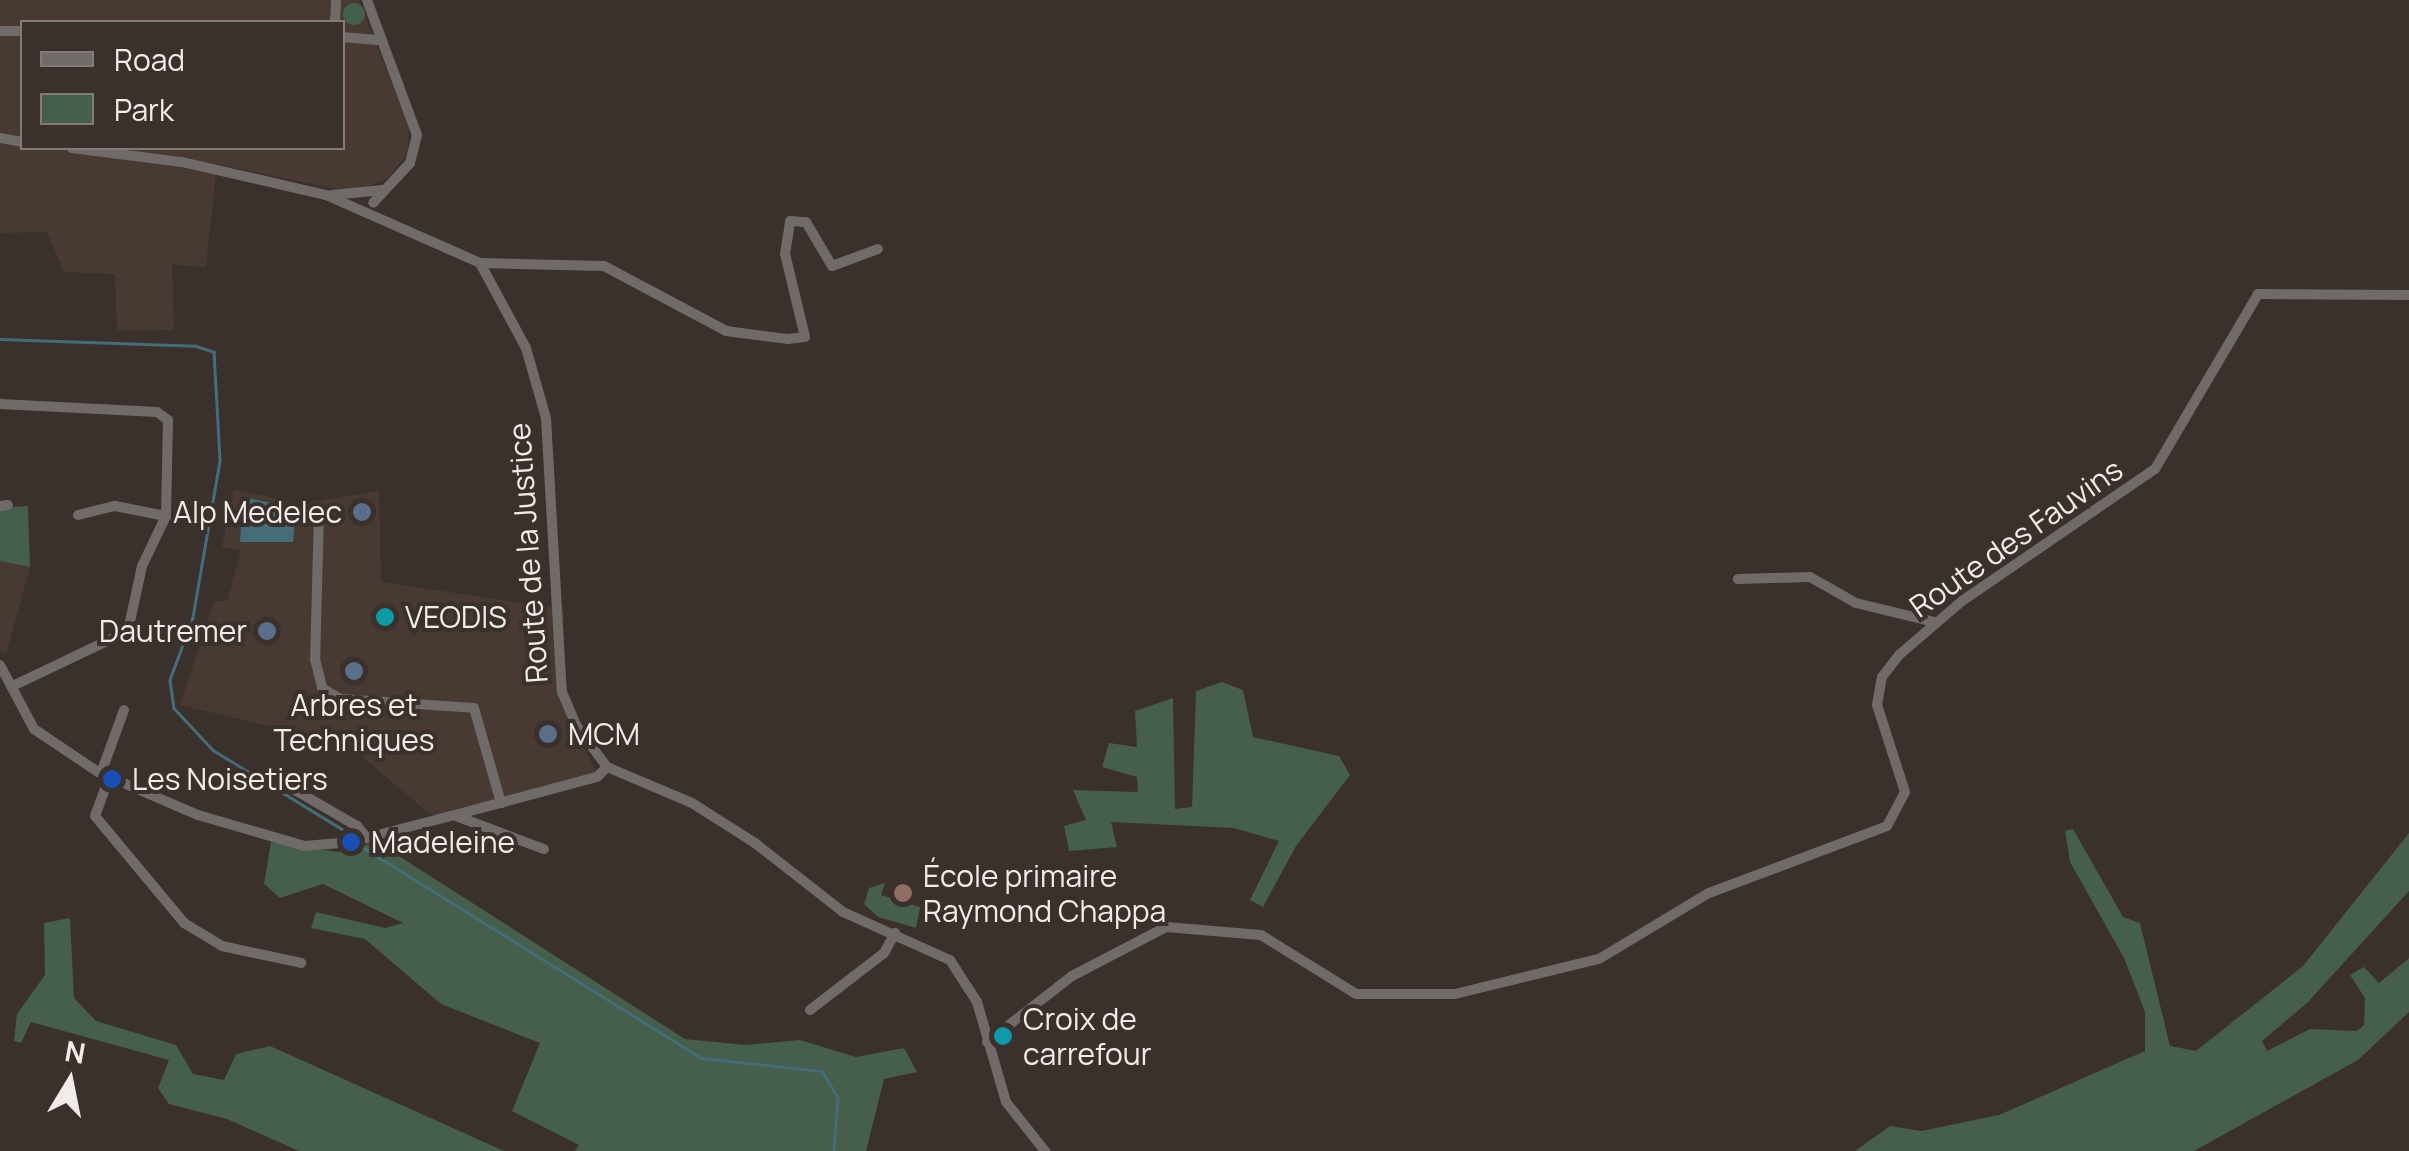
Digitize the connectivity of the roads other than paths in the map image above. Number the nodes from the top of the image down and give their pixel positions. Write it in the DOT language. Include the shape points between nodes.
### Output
graph roads {
  1 [pos="366,0"];
  2 [pos="345,37"];
  3 [pos="377,40"];
  4 [pos="0,140"];
  5 [pos="19,141"];
  6 [pos="88,150"];
  7 [pos="366,204"];
  8 [pos="878,249"];
  9 [pos="480,264"];
  10 [pos="2409,294"];
  11 [pos="0,404"];
  12 [pos="318,511"];
  13 [pos="78,515"];
  14 [pos="166,516"];
  15 [pos="1738,579"];
  16 [pos="1934,622"];
  17 [pos="0,664"];
  18 [pos="15,685"];
  19 [pos="124,710"];
  20 [pos="607,767"];
  21 [pos="105,776"];
  22 [pos="281,782"];
  23 [pos="501,804"];
  24 [pos="455,816"];
  25 [pos="367,838"];
  26 [pos="544,849"];
  27 [pos="895,934"];
  28 [pos="301,963"];
  29 [pos="810,1010"];
  30 [pos="987,1042"];
  31 [pos="1045,1151"];
  1 -- 3 [label="street"];
  2 -- 3 [label="street"];
  3 -- 7 [label="street" via="417,134 410,163"];
  4 -- 5 [label="street"];
  6 -- 7 [label="street" via="182,162"];
  7 -- 9 [label="street" via="383,222"];
  8 -- 9 [label="street" via="832,266 806,222 790,221 785,254 805,337 726,331 604,266"];
  9 -- 20 [label="street, Route de la Justice" via="526,348 546,418 562,692"];
  10 -- 16 [label="street, Route des Fauvins" via="2258,294 2155,470"];
  11 -- 14 [label="street" via="166,417"];
  12 -- 23 [label="street" via="315,659 322,688 340,699 474,708"];
  13 -- 14 [label="street" via="114,506"];
  14 -- 18 [label="street" via="123,637"];
  15 -- 16 [label="street" via="1810,577 1856,603"];
  16 -- 30 [label="street, Route des Fauvins" via="1889,667 1878,691 1879,716 1904,783 1894,820 1710,892 1615,952 1456,994 1373,996 1337,987 1261,935 1166,927 1072,976"];
  17 -- 18 [label="street"];
  18 -- 21 [label="street" via="41,736"];
  19 -- 21 [label="street"];
  20 -- 23 [label="street" via="597,777"];
  20 -- 27 [label="street" via="692,803 756,842 844,912"];
  21 -- 25 [label="street" via="287,842 322,846"];
  21 -- 28 [label="street" via="95,816 184,923 222,946"];
  22 -- 25 [label="street"];
  23 -- 24 [label="street"];
  24 -- 25 [label="street"];
  24 -- 26 [label="street"];
  27 -- 29 [label="street" via="884,953"];
  27 -- 30 [label="street" via="929,946 961,972"];
  30 -- 31 [label="street" via="1006,1102"];
}
